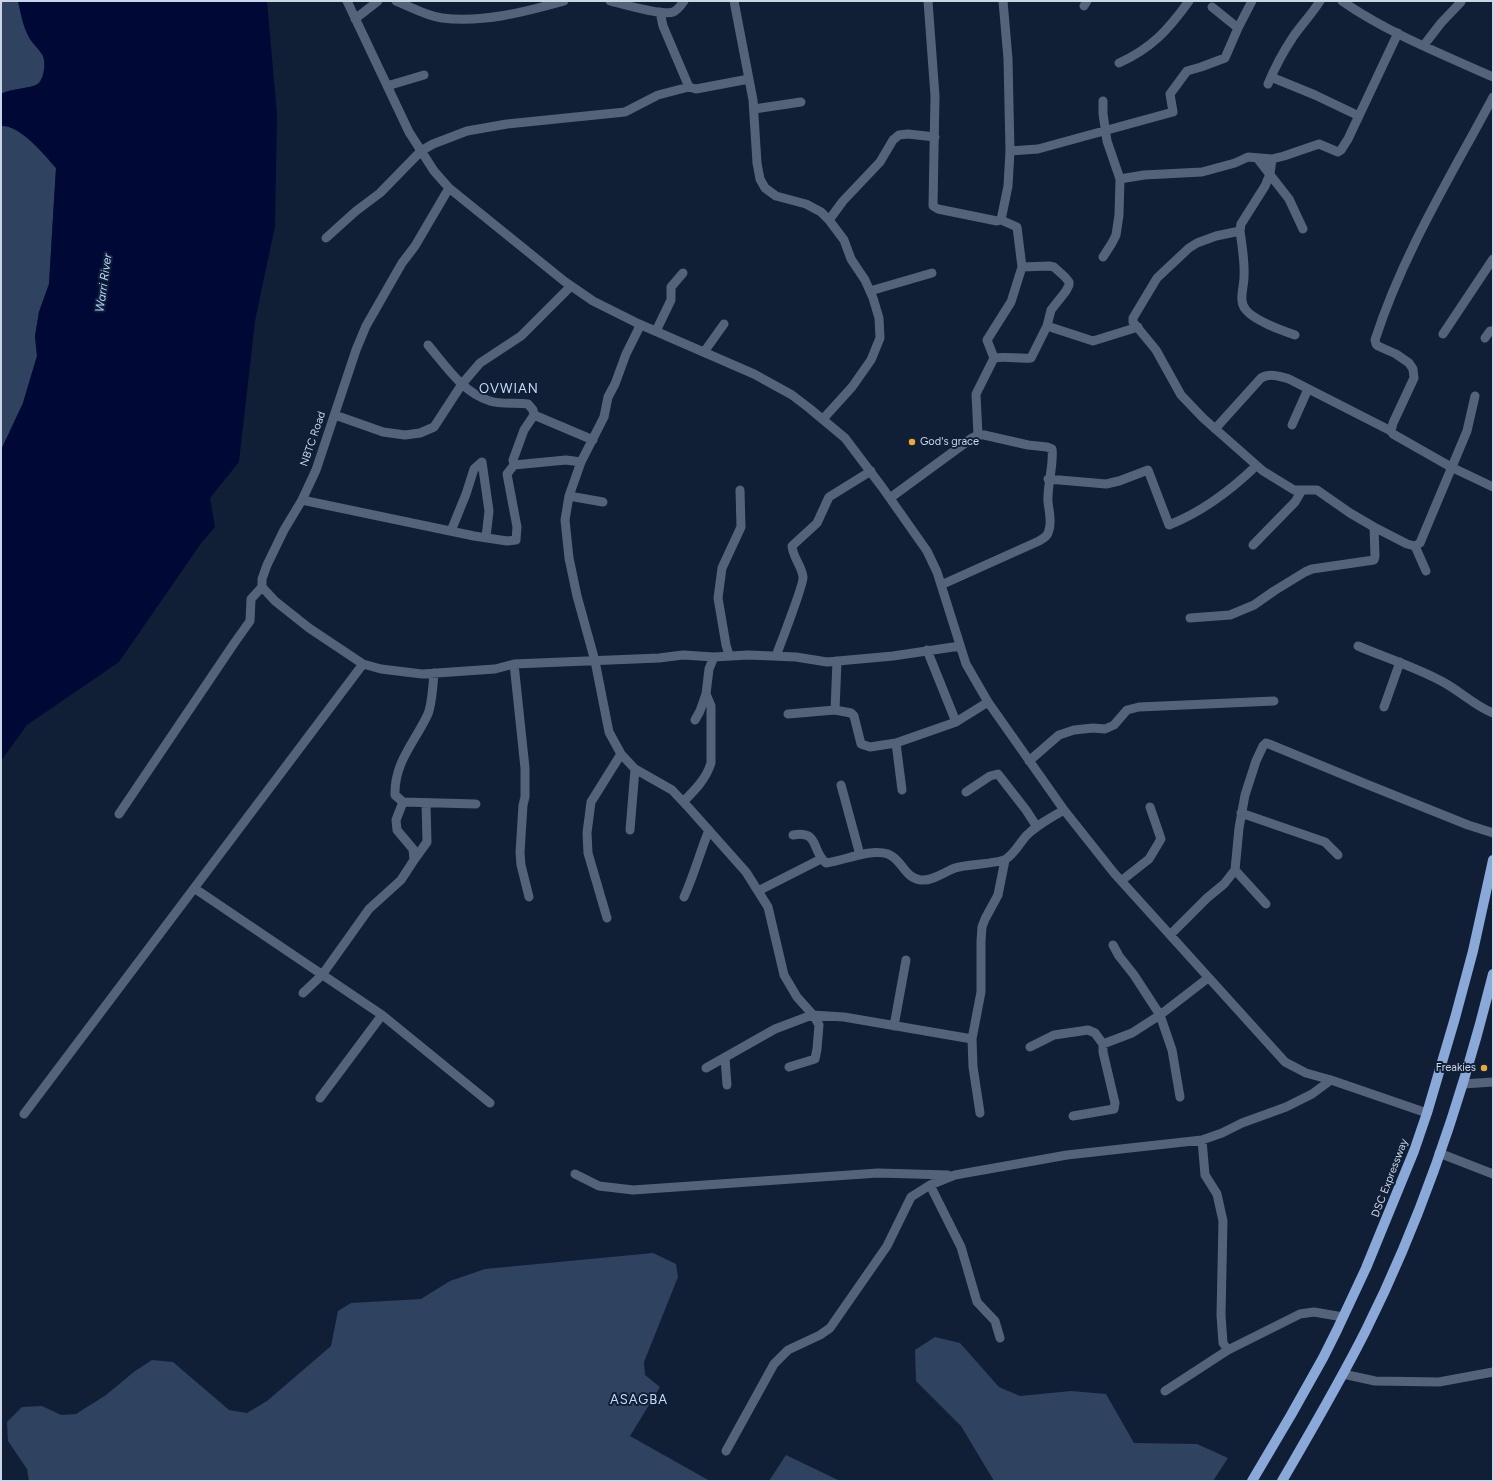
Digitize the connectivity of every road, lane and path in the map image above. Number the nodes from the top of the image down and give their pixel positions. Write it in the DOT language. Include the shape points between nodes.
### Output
graph roads {
  1 [pos="347,1"];
  2 [pos="378,1"];
  3 [pos="396,1"];
  4 [pos="564,1"];
  5 [pos="610,1"];
  6 [pos="684,1"];
  7 [pos="734,1"];
  8 [pos="928,1"];
  9 [pos="1003,1"];
  10 [pos="1189,1"];
  11 [pos="1252,1"];
  12 [pos="1320,1"];
  13 [pos="1342,1"];
  14 [pos="1461,2"];
  15 [pos="1212,7"];
  16 [pos="660,12"];
  17 [pos="355,19"];
  18 [pos="1238,28"];
  19 [pos="1398,33"];
  20 [pos="1424,45"];
  21 [pos="1120,63"];
  22 [pos="424,75"];
  23 [pos="1493,77"];
  24 [pos="749,79"];
  25 [pos="387,86"];
  26 [pos="689,87"];
  27 [pos="1493,97"];
  28 [pos="1103,101"];
  29 [pos="801,102"];
  30 [pos="754,109"];
  31 [pos="1359,116"];
  32 [pos="1105,130"];
  33 [pos="935,137"];
  34 [pos="421,151"];
  35 [pos="1010,151"];
  36 [pos="1284,156"];
  37 [pos="1256,158"];
  38 [pos="1272,159"];
  39 [pos="1270,174"];
  40 [pos="1120,179"];
  41 [pos="449,188"];
  42 [pos="829,220"];
  43 [pos="1001,220"];
  44 [pos="1303,229"];
  45 [pos="1240,231"];
  46 [pos="326,238"];
  47 [pos="1103,257"];
  48 [pos="1493,259"];
  49 [pos="1022,267"];
  50 [pos="683,273"];
  51 [pos="932,273"];
  52 [pos="571,286"];
  53 [pos="870,290"];
  54 [pos="639,324"];
  55 [pos="724,324"];
  56 [pos="1047,326"];
  57 [pos="1138,327"];
  58 [pos="656,331"];
  59 [pos="1493,331"];
  60 [pos="1444,334"];
  61 [pos="1295,335"];
  62 [pos="1485,338"];
  63 [pos="428,345"];
  64 [pos="704,352"];
  65 [pos="994,358"];
  66 [pos="462,384"];
  67 [pos="1308,389"];
  68 [pos="1475,396"];
  69 [pos="334,415"];
  70 [pos="534,415"];
  71 [pos="822,419"];
  72 [pos="1292,425"];
  73 [pos="1215,428"];
  74 [pos="1391,431"];
  75 [pos="978,435"];
  76 [pos="593,440"];
  77 [pos="581,462"];
  78 [pos="514,465"];
  79 [pos="1256,466"];
  80 [pos="1451,466"];
  81 [pos="871,471"];
  82 [pos="1048,479"];
  83 [pos="1493,487"];
  84 [pos="740,490"];
  85 [pos="1302,490"];
  86 [pos="569,496"];
  87 [pos="890,498"];
  88 [pos="302,500"];
  89 [pos="603,502"];
  90 [pos="1374,527"];
  91 [pos="451,532"];
  92 [pos="486,538"];
  93 [pos="1253,545"];
  94 [pos="1415,546"];
  95 [pos="1426,571"];
  96 [pos="941,585"];
  97 [pos="262,587"];
  98 [pos="1190,618"];
  99 [pos="960,646"];
  100 [pos="1358,646"];
  101 [pos="927,650"];
  102 [pos="729,655"];
  103 [pos="776,656"];
  104 [pos="714,657"];
  105 [pos="595,661"];
  106 [pos="837,661"];
  107 [pos="1400,662"];
  108 [pos="363,664"];
  109 [pos="514,664"];
  110 [pos="434,673"];
  111 [pos="706,694"];
  112 [pos="1274,701"];
  113 [pos="988,702"];
  114 [pos="1384,707"];
  115 [pos="835,710"];
  116 [pos="1493,713"];
  117 [pos="788,714"];
  118 [pos="695,720"];
  119 [pos="956,722"];
  120 [pos="896,743"];
  121 [pos="621,754"];
  122 [pos="1029,761"];
  123 [pos="635,769"];
  124 [pos="841,785"];
  125 [pos="902,790"];
  126 [pos="966,792"];
  127 [pos="403,802"];
  128 [pos="684,802"];
  129 [pos="426,803"];
  130 [pos="476,804"];
  131 [pos="1150,807"];
  132 [pos="1064,810"];
  133 [pos="1241,813"];
  134 [pos="119,814"];
  135 [pos="1037,827"];
  136 [pos="630,830"];
  137 [pos="709,830"];
  138 [pos="1493,833"];
  139 [pos="793,834"];
  140 [pos="860,855"];
  141 [pos="1338,855"];
  142 [pos="821,859"];
  143 [pos="414,860"];
  144 [pos="1004,860"];
  145 [pos="1493,860"];
  146 [pos="1235,870"];
  147 [pos="1121,881"];
  148 [pos="194,888"];
  149 [pos="758,891"];
  150 [pos="684,897"];
  151 [pos="529,898"];
  152 [pos="1266,904"];
  153 [pos="607,918"];
  154 [pos="1170,935"];
  155 [pos="1113,945"];
  156 [pos="906,960"];
  157 [pos="1493,974"];
  158 [pos="322,975"];
  159 [pos="1208,978"];
  160 [pos="303,993"];
  161 [pos="382,1015"];
  162 [pos="812,1015"];
  163 [pos="1160,1015"];
  164 [pos="894,1026"];
  165 [pos="972,1040"];
  166 [pos="1103,1044"];
  167 [pos="1030,1047"];
  168 [pos="725,1058"];
  169 [pos="789,1066"];
  170 [pos="706,1068"];
  171 [pos="1331,1080"];
  172 [pos="1493,1082"];
  173 [pos="1463,1084"];
  174 [pos="727,1085"];
  175 [pos="1180,1097"];
  176 [pos="320,1098"];
  177 [pos="490,1103"];
  178 [pos="980,1113"];
  179 [pos="1427,1113"];
  180 [pos="24,1114"];
  181 [pos="1073,1116"];
  182 [pos="1202,1140"];
  183 [pos="1439,1153"];
  184 [pos="575,1174"];
  185 [pos="1493,1174"];
  186 [pos="956,1175"];
  187 [pos="930,1184"];
  188 [pos="1343,1317"];
  189 [pos="1000,1338"];
  190 [pos="1228,1350"];
  191 [pos="1493,1372"];
  192 [pos="1343,1374"];
  193 [pos="1165,1391"];
  194 [pos="726,1451"];
  195 [pos="1252,1481"];
  196 [pos="1282,1481"];
  1 -- 17 [label="street"];
  2 -- 17 [label="street"];
  3 -- 4 [label="street" via="441,18 468,19 528,11"];
  5 -- 16 [label="street"];
  6 -- 16 [label="street" via="672,13"];
  7 -- 24 [label="street"];
  8 -- 33 [label="street" via="935,96"];
  9 -- 35 [label="street" via="1008,59"];
  10 -- 21 [label="street" via="1156,40"];
  11 -- 18 [label="street"];
  12 -- 31 [label="street" via="1282,53 1270,81 1315,95"];
  13 -- 19 [label="street"];
  14 -- 20 [label="street"];
  15 -- 18 [label="street"];
  16 -- 26 [label="street" via="663,26"];
  17 -- 25 [label="street"];
  18 -- 32 [label="street" via="1225,58 1187,71 1170,94 1173,112"];
  19 -- 20 [label="street"];
  19 -- 31 [label="street"];
  20 -- 23 [label="street"];
  22 -- 25 [label="street"];
  24 -- 26 [label="street" via="696,89"];
  24 -- 30 [label="street"];
  25 -- 34 [label="street"];
  26 -- 34 [label="street" via="658,95 626,112 507,124 467,131"];
  27 -- 74 [label="street" via="1429,214 1397,279 1375,340 1378,346 1409,362 1413,369 1414,378"];
  28 -- 32 [label="street"];
  29 -- 30 [label="street"];
  30 -- 42 [label="street" via="757,163 760,179 765,188 776,196 806,204"];
  31 -- 36 [label="street" via="1348,139 1338,152 1319,144"];
  32 -- 35 [label="street" via="1038,149"];
  32 -- 40 [label="street"];
  33 -- 42 [label="street" via="899,135 893,140 880,162 843,201"];
  33 -- 43 [label="street" via="934,206 997,222"];
  34 -- 41 [label="street"];
  34 -- 46 [label="street" via="380,193"];
  35 -- 43 [label="street" via="1008,186"];
  36 -- 38 [label="street"];
  36 -- 39 [label="street"];
  37 -- 38 [label="street"];
  37 -- 39 [label="street"];
  37 -- 40 [label="street" via="1248,157 1202,172"];
  38 -- 39 [label="street"];
  39 -- 44 [label="street" via="1289,199"];
  39 -- 45 [label="street" via="1258,199 1241,224"];
  40 -- 47 [label="street" via="1116,235"];
  41 -- 52 [label="street"];
  41 -- 69 [label="street, NBTC Road" via="366,326"];
  42 -- 53 [label="street" via="844,240 851,259"];
  43 -- 49 [label="street" via="1017,227"];
  45 -- 57 [label="street" via="1197,243 1176,259 1157,278 1132,318"];
  45 -- 61 [label="street" via="1244,276 1242,303 1245,309 1268,324"];
  48 -- 60 [label="street"];
  49 -- 56 [label="street" via="1049,266 1058,270 1069,282 1066,291 1051,310"];
  49 -- 65 [label="street" via="1011,302 987,340"];
  50 -- 58 [label="street" via="671,287 671,300"];
  51 -- 53 [label="street"];
  52 -- 54 [label="street" via="593,301"];
  52 -- 66 [label="street" via="521,336 480,363"];
  53 -- 71 [label="street" via="879,318 880,338 870,360 852,387"];
  54 -- 58 [label="street"];
  54 -- 76 [label="street"];
  55 -- 64 [label="street"];
  56 -- 57 [label="street" via="1093,341"];
  56 -- 65 [label="street" via="1031,358"];
  57 -- 73 [label="street" via="1156,350 1181,395"];
  58 -- 64 [label="street"];
  59 -- 62 [label="street"];
  63 -- 66 [label="street"];
  64 -- 71 [label="street" via="776,386"];
  65 -- 75 [label="street" via="976,394"];
  66 -- 69 [label="street" via="434,427 420,433 405,435 382,432"];
  66 -- 70 [label="street" via="468,390 490,401 528,404"];
  67 -- 72 [label="street"];
  67 -- 73 [label="street" via="1288,379 1266,375"];
  67 -- 74 [label="street"];
  68 -- 80 [label="street" via="1467,431"];
  69 -- 88 [label="street, NBTC Road" via="316,470"];
  70 -- 76 [label="street"];
  70 -- 78 [label="street" via="524,430 513,460"];
  71 -- 81 [label="street" via="845,438"];
  73 -- 79 [label="street"];
  74 -- 80 [label="street"];
  75 -- 82 [label="street" via="1052,449"];
  75 -- 87 [label="street"];
  76 -- 77 [label="street"];
  77 -- 78 [label="street" via="566,460"];
  77 -- 86 [label="street"];
  78 -- 92 [label="street" via="507,474 517,527 516,540"];
  79 -- 82 [label="street" via="1230,490 1188,518 1169,525 1148,470 1106,484"];
  79 -- 85 [label="street" via="1294,490"];
  80 -- 83 [label="street"];
  80 -- 94 [label="street" via="1420,543"];
  81 -- 87 [label="street"];
  81 -- 103 [label="street" via="829,497 817,523 792,546 804,579"];
  82 -- 96 [label="street" via="1050,527 1046,536"];
  84 -- 102 [label="street" via="740,528 722,568 718,598"];
  85 -- 90 [label="street" via="1317,490"];
  85 -- 93 [label="street" via="1295,502"];
  86 -- 89 [label="street"];
  86 -- 105 [label="street" via="565,520 569,558 582,618"];
  87 -- 96 [label="street" via="927,551"];
  88 -- 91 [label="street"];
  88 -- 97 [label="street, NBTC Road" via="267,565"];
  90 -- 94 [label="street"];
  90 -- 98 [label="street" via="1374,560 1312,569 1254,605 1230,615"];
  91 -- 92 [label="street"];
  91 -- 92 [label="street" via="474,469 482,462 489,511"];
  94 -- 95 [label="street"];
  96 -- 99 [label="street"];
  97 -- 108 [label="street" via="309,628"];
  97 -- 134 [label="street" via="251,599 250,621"];
  99 -- 101 [label="street"];
  99 -- 113 [label="street" via="966,664"];
  100 -- 107 [label="street"];
  101 -- 106 [label="street"];
  101 -- 119 [label="street"];
  102 -- 103 [label="street"];
  102 -- 104 [label="street"];
  103 -- 106 [label="street"];
  104 -- 105 [label="street" via="683,655"];
  104 -- 111 [label="street" via="709,669"];
  105 -- 109 [label="street"];
  105 -- 121 [label="street" via="609,732"];
  106 -- 115 [label="street"];
  107 -- 114 [label="street"];
  107 -- 116 [label="street" via="1444,682"];
  108 -- 110 [label="street" via="422,674"];
  108 -- 148 [label="street"];
  109 -- 110 [label="street" via="495,669"];
  109 -- 151 [label="street" via="525,768 520,859"];
  110 -- 127 [label="street" via="428,714 401,761 391,795"];
  111 -- 118 [label="street"];
  111 -- 128 [label="street" via="711,706 711,763 709,772"];
  112 -- 122 [label="street" via="1139,707 1127,710 1114,725 1105,729 1074,730 1059,735"];
  113 -- 119 [label="street"];
  113 -- 122 [label="street"];
  115 -- 117 [label="street"];
  115 -- 120 [label="street" via="854,716 861,744 864,746"];
  119 -- 120 [label="street"];
  120 -- 125 [label="street"];
  121 -- 123 [label="street"];
  121 -- 153 [label="street" via="591,802 587,833 588,853"];
  122 -- 132 [label="street"];
  123 -- 128 [label="street" via="672,790"];
  123 -- 136 [label="street"];
  124 -- 140 [label="street"];
  126 -- 135 [label="street" via="990,776 998,774"];
  127 -- 129 [label="street"];
  127 -- 143 [label="street" via="396,820 397,830 413,849"];
  128 -- 137 [label="street"];
  129 -- 130 [label="street"];
  129 -- 143 [label="street" via="427,842"];
  131 -- 147 [label="street" via="1161,839 1149,858"];
  132 -- 135 [label="street"];
  132 -- 147 [label="street"];
  133 -- 138 [label="street" via="1250,777 1263,746 1269,744"];
  133 -- 141 [label="street" via="1325,842"];
  133 -- 146 [label="street"];
  135 -- 144 [label="street"];
  137 -- 149 [label="street" via="746,872"];
  137 -- 150 [label="street"];
  139 -- 142 [label="street" via="807,834"];
  140 -- 142 [label="street" via="826,863"];
  140 -- 144 [label="street" via="888,854 905,872 914,879 921,880 955,868"];
  142 -- 149 [label="street"];
  143 -- 158 [label="street" via="401,880 369,909"];
  144 -- 165 [label="street" via="998,895 982,927 981,992"];
  145 -- 179 [label="main road, DSC Expressway" via="1473,951"];
  146 -- 152 [label="street"];
  146 -- 154 [label="street" via="1224,884"];
  147 -- 154 [label="street"];
  148 -- 158 [label="street"];
  148 -- 180 [label="street"];
  149 -- 162 [label="street" via="768,907 784,975"];
  154 -- 159 [label="street"];
  155 -- 163 [label="street"];
  156 -- 164 [label="street"];
  157 -- 173 [label="main road"];
  158 -- 160 [label="street"];
  158 -- 161 [label="street"];
  159 -- 163 [label="street"];
  159 -- 171 [label="street" via="1285,1062 1306,1073"];
  161 -- 176 [label="street"];
  161 -- 177 [label="street"];
  162 -- 164 [label="street" via="844,1017"];
  162 -- 168 [label="street" via="775,1029"];
  162 -- 169 [label="street" via="819,1025 815,1059"];
  163 -- 166 [label="street" via="1132,1033"];
  163 -- 175 [label="street" via="1172,1050"];
  164 -- 165 [label="street"];
  165 -- 178 [label="street"];
  166 -- 167 [label="street" via="1088,1030 1054,1035"];
  166 -- 181 [label="street" via="1114,1109"];
  168 -- 170 [label="street"];
  168 -- 174 [label="street"];
  171 -- 179 [label="street"];
  171 -- 182 [label="street" via="1312,1094 1286,1107"];
  172 -- 173 [label="street"];
  173 -- 183 [label="main road"];
  179 -- 188 [label="main road, DSC Expressway" via="1377,1242"];
  182 -- 186 [label="street" via="1067,1155"];
  182 -- 190 [label="street" via="1205,1175 1216,1194 1223,1221 1223,1343"];
  183 -- 185 [label="street"];
  183 -- 192 [label="main road" via="1402,1252"];
  184 -- 186 [label="street" via="599,1186 633,1190 878,1173"];
  186 -- 187 [label="street"];
  187 -- 189 [label="street" via="961,1247 977,1302 994,1321"];
  187 -- 194 [label="street" via="912,1197 887,1246 830,1328 788,1350 774,1364"];
  188 -- 190 [label="street" via="1314,1312 1300,1314"];
  188 -- 195 [label="main road, DSC Expressway" via="1295,1409"];
  190 -- 193 [label="street"];
  191 -- 192 [label="street" via="1439,1382 1375,1380"];
  192 -- 196 [label="main road"];
}
